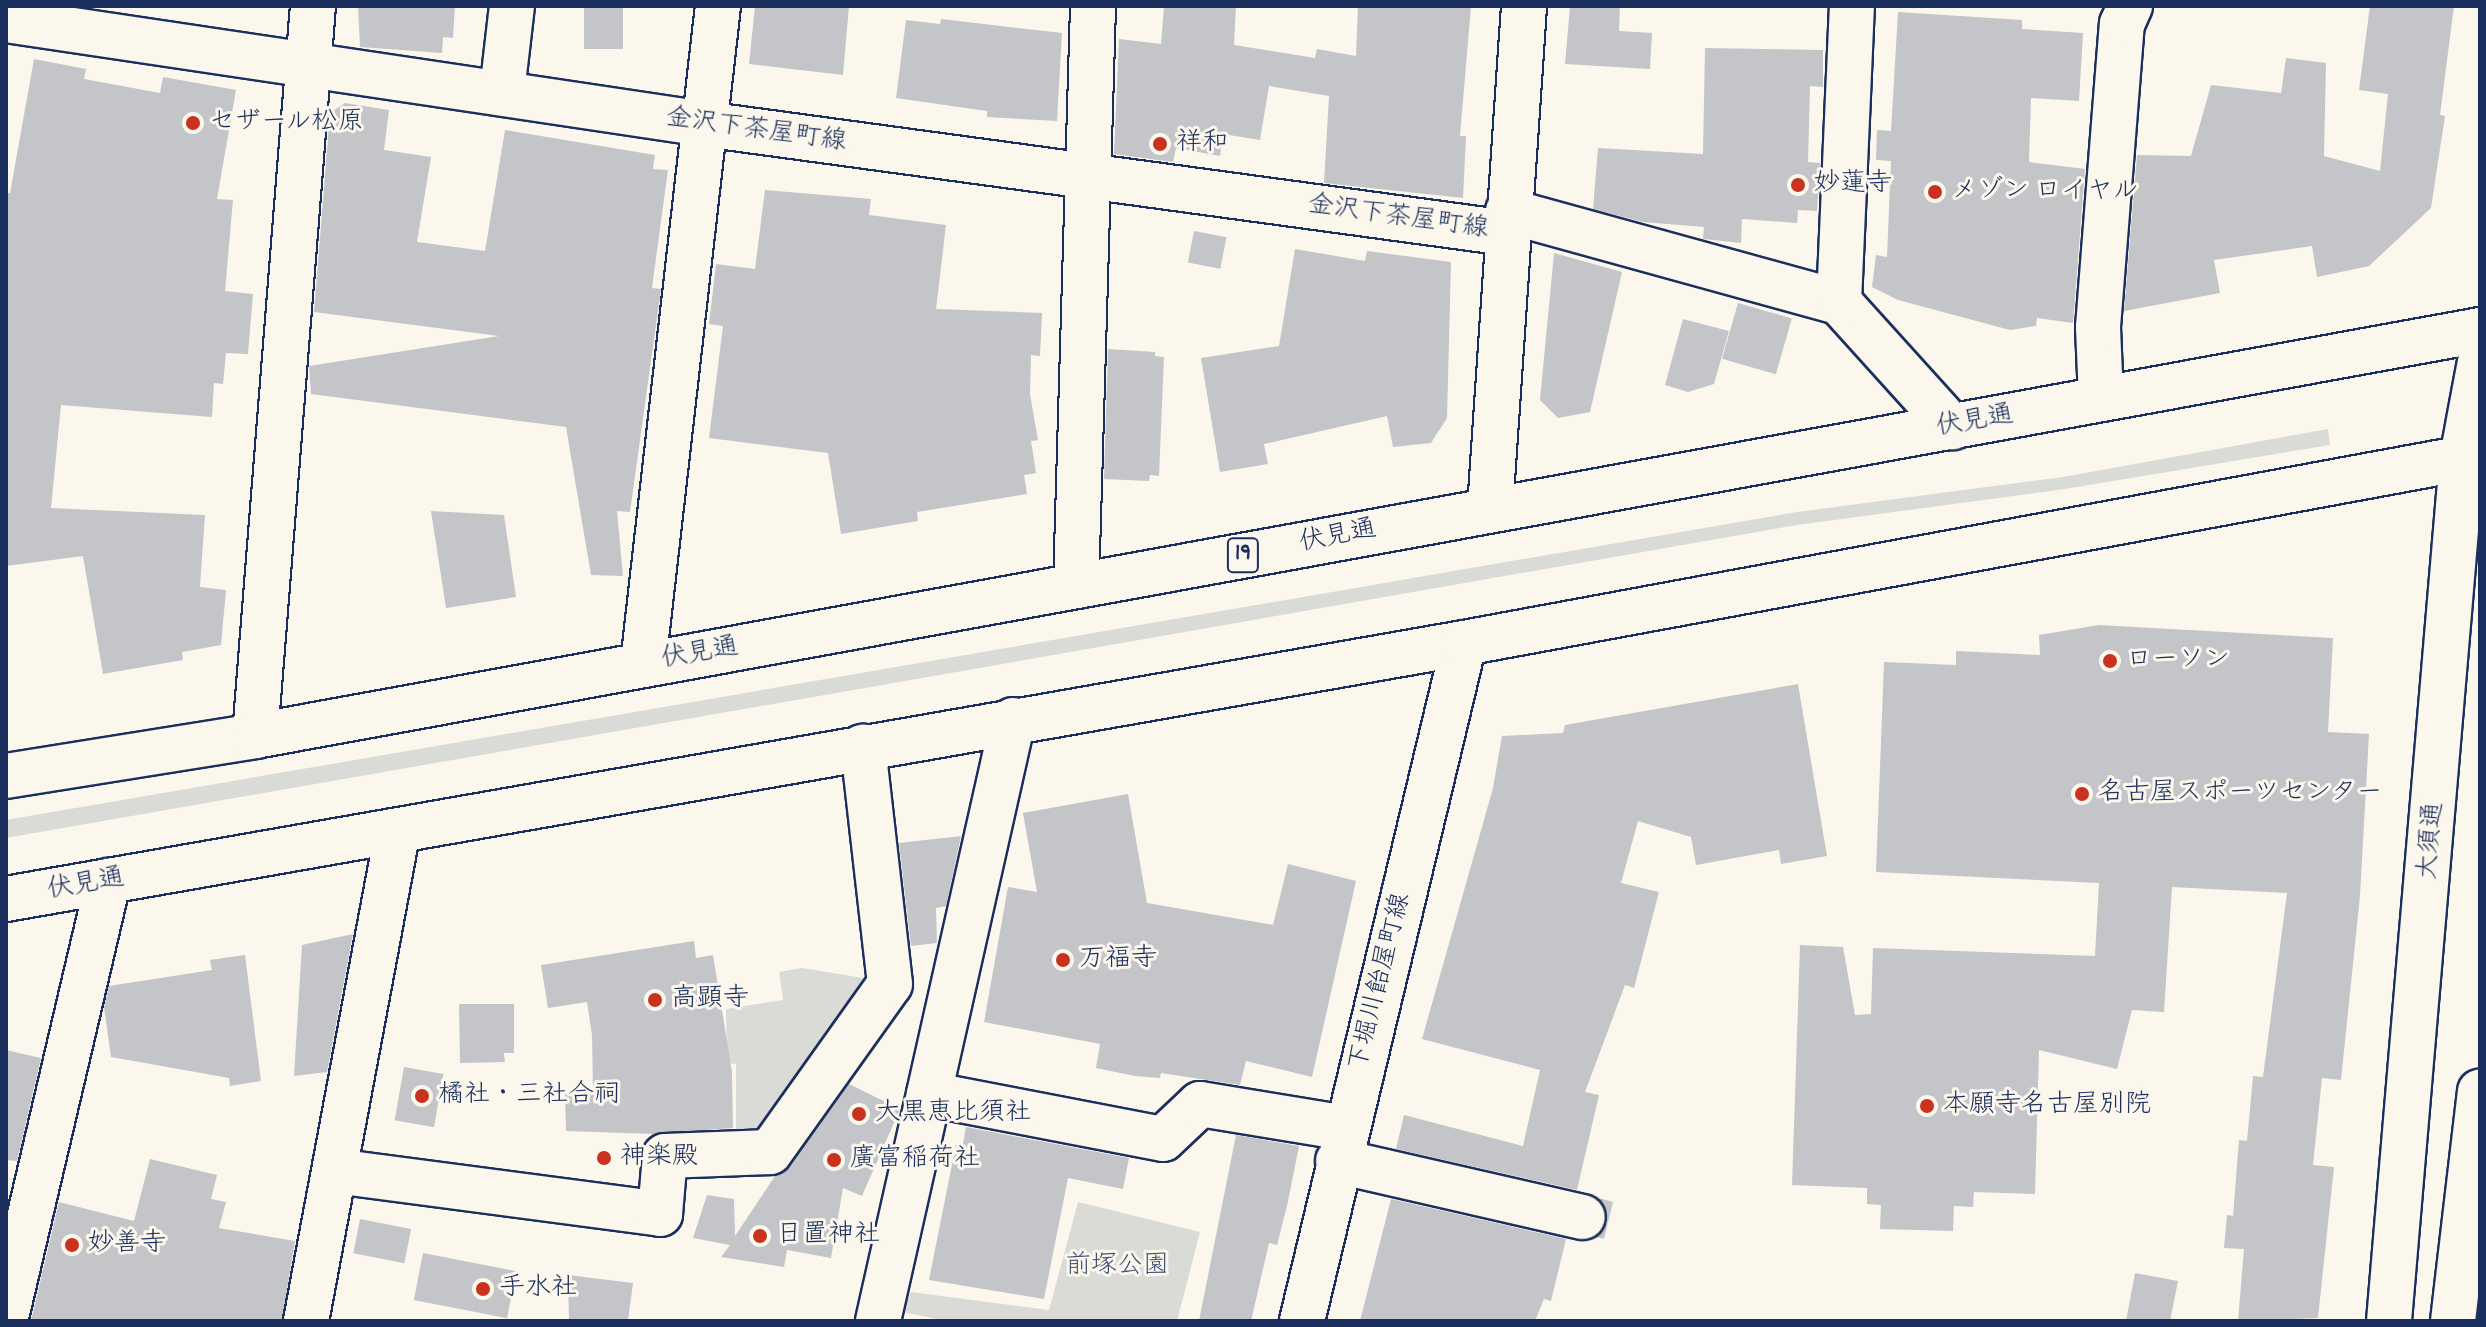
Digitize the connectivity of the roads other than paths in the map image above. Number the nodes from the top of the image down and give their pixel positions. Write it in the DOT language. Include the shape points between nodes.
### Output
graph roads {
  1 [pos="313,6"];
  2 [pos="512,6"];
  3 [pos="718,6"];
  4 [pos="1093,6"];
  5 [pos="1524,6"];
  6 [pos="1852,6"];
  7 [pos="2130,6"];
  8 [pos="6,20"];
  9 [pos="307,65"];
  10 [pos="502,92"];
  11 [pos="704,124"];
  12 [pos="1086,176"];
  13 [pos="1507,222"];
  14 [pos="1839,302"];
  15 [pos="2480,330"];
  16 [pos="2480,362"];
  17 [pos="2101,399"];
  18 [pos="1952,427"];
  19 [pos="2471,457"];
  20 [pos="1490,509"];
  21 [pos="1076,586"];
  22 [pos="1464,643"];
  23 [pos="643,664"];
  24 [pos="1013,720"];
  25 [pos="255,736"];
  26 [pos="863,747"];
  27 [pos="6,776"];
  28 [pos="397,833"];
  29 [pos="108,881"];
  30 [pos="6,899"];
  31 [pos="2480,1092"];
  32 [pos="929,1094"];
  33 [pos="1342,1145"];
  34 [pos="2476,1156"];
  35 [pos="335,1171"];
  36 [pos="1583,1217"];
  37 [pos="14,1248"];
  38 [pos="6,1317"];
  39 [pos="313,1320"];
  40 [pos="878,1321"];
  41 [pos="1302,1321"];
  42 [pos="2389,1321"];
  43 [pos="2453,1321"];
  1 -- 9 [label="main road"];
  2 -- 10 [label="main road"];
  3 -- 11 [label="main road"];
  4 -- 12 [label="main road"];
  5 -- 13 [label="main road"];
  6 -- 14 [label="main road"];
  7 -- 17 [label="main road" via="2122,24 2098,327"];
  8 -- 9 [label="main road, 金沢下茶屋町線"];
  9 -- 10 [label="main road, 金沢下茶屋町線"];
  9 -- 25 [label="main road"];
  10 -- 11 [label="main road, 金沢下茶屋町線"];
  11 -- 12 [label="main road, 金沢下茶屋町線"];
  11 -- 23 [label="main road"];
  12 -- 13 [label="main road, 金沢下茶屋町線"];
  12 -- 21 [label="main road"];
  13 -- 14 [label="main road, 金沢下茶屋町線"];
  13 -- 20 [label="main road"];
  14 -- 18 [label="main road"];
  15 -- 17 [label="main road, 伏見通 / 19"];
  16 -- 19 [label="main road, 大須通"];
  17 -- 18 [label="main road, 伏見通 / 19"];
  18 -- 20 [label="main road, 伏見通 / 19"];
  19 -- 22 [label="main road, 伏見通"];
  19 -- 42 [label="main road, 大須通"];
  20 -- 21 [label="main road, 伏見通 / 19"];
  21 -- 23 [label="main road, 伏見通 / 19"];
  22 -- 24 [label="main road, 伏見通"];
  22 -- 33 [label="main road, 下堀川飴屋町線"];
  23 -- 25 [label="main road, 伏見通 / 19"];
  24 -- 26 [label="main road, 伏見通"];
  24 -- 32 [label="main road"];
  25 -- 27 [label="main road, 伏見通 / 19"];
  26 -- 28 [label="main road, 伏見通"];
  26 -- 35 [label="main road" via="890,984 770,1152 665,1156 660,1214"];
  28 -- 29 [label="main road, 伏見通"];
  28 -- 35 [label="main road"];
  29 -- 30 [label="main road, 伏見通"];
  29 -- 37 [label="main road"];
  31 -- 34 [label="main road"];
  32 -- 33 [label="main road" via="1163,1139 1200,1104"];
  32 -- 40 [label="main road"];
  33 -- 36 [label="main road"];
  33 -- 41 [label="main road, 下堀川飴屋町線"];
  34 -- 43 [label="main road"];
  35 -- 39 [label="main road"];
  37 -- 38 [label="main road"];
}
